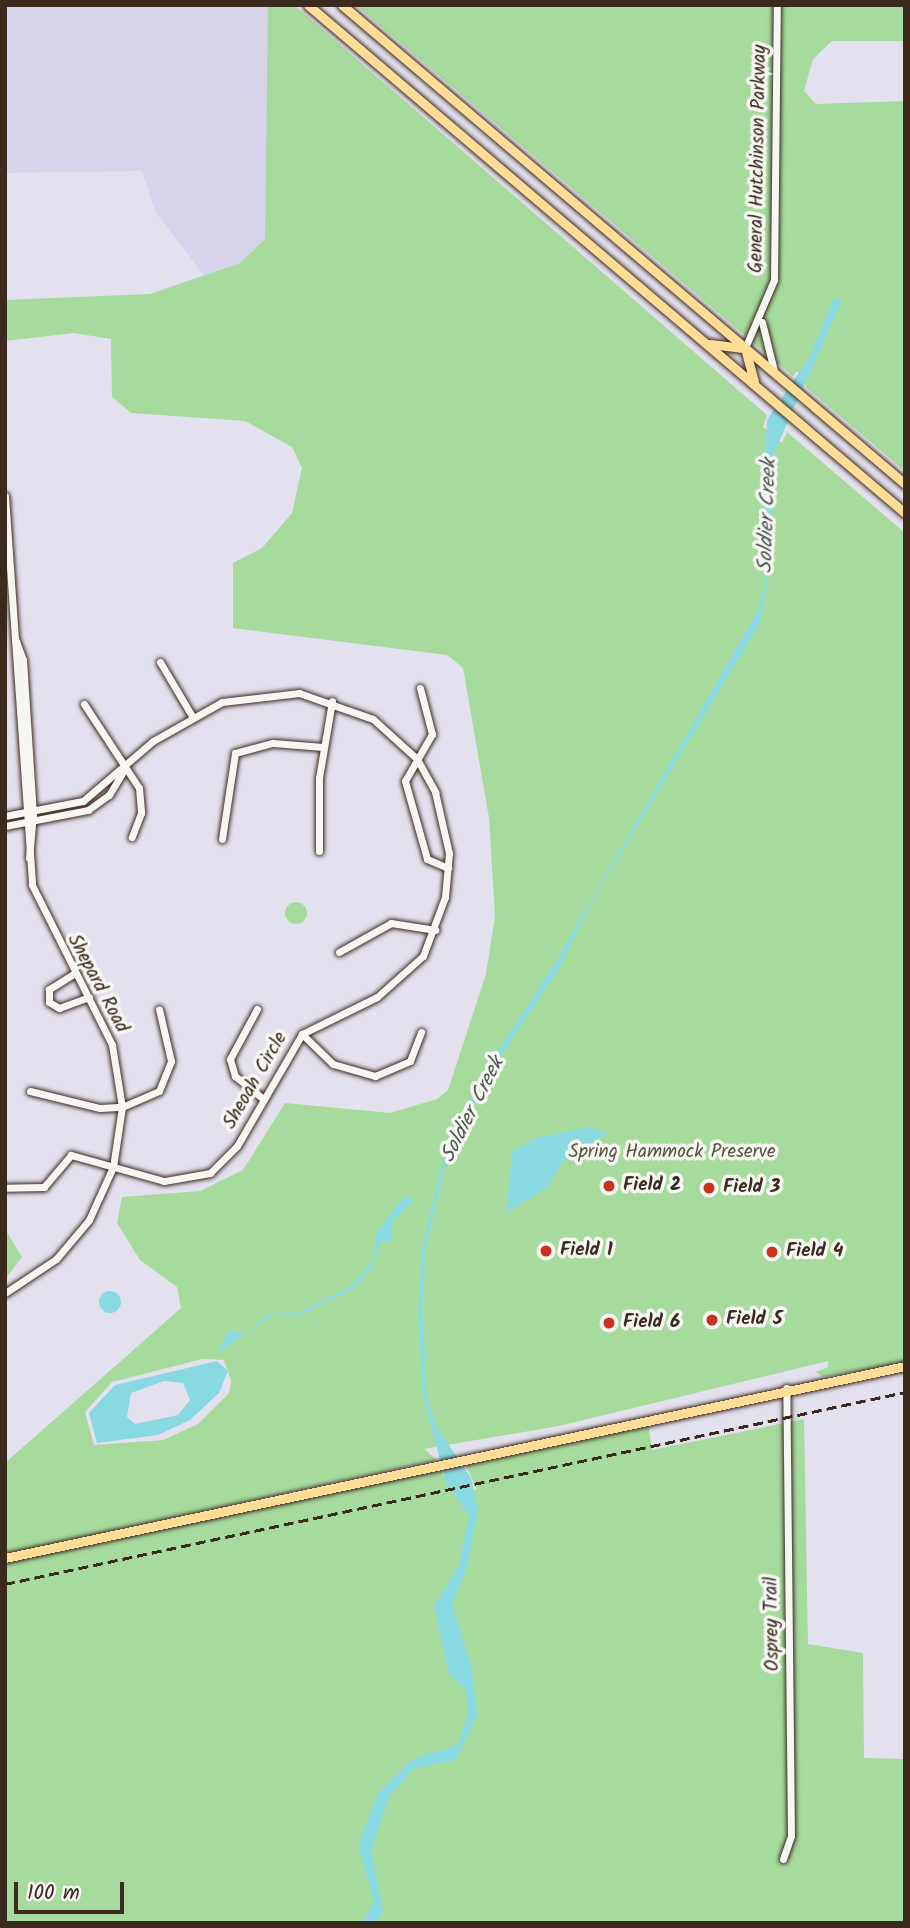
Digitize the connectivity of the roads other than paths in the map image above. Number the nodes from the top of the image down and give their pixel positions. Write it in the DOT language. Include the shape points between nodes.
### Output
graph roads {
  1 [pos="308,5"];
  2 [pos="342,5"];
  3 [pos="777,5"];
  4 [pos="762,318"];
  5 [pos="705,343"];
  6 [pos="744,348"];
  7 [pos="780,378"];
  8 [pos="757,386"];
  9 [pos="905,484"];
  10 [pos="5,496"];
  11 [pos="905,513"];
  12 [pos="13,635"];
  13 [pos="160,662"];
  14 [pos="420,688"];
  15 [pos="332,701"];
  16 [pos="84,704"];
  17 [pos="192,716"];
  18 [pos="323,747"];
  19 [pos="417,759"];
  20 [pos="126,766"];
  21 [pos="33,814"];
  22 [pos="5,816"];
  23 [pos="23,816"];
  24 [pos="34,825"];
  25 [pos="5,826"];
  26 [pos="24,826"];
  27 [pos="132,837"];
  28 [pos="222,839"];
  29 [pos="319,850"];
  30 [pos="29,859"];
  31 [pos="448,868"];
  32 [pos="435,930"];
  33 [pos="338,952"];
  34 [pos="75,973"];
  35 [pos="89,997"];
  36 [pos="159,1009"];
  37 [pos="257,1009"];
  38 [pos="421,1032"];
  39 [pos="302,1034"];
  40 [pos="30,1091"];
  41 [pos="262,1098"];
  42 [pos="122,1107"];
  43 [pos="113,1167"];
  44 [pos="5,1188"];
  45 [pos="5,1293"];
  46 [pos="905,1366"];
  47 [pos="786,1388"];
  48 [pos="5,1558"];
  49 [pos="783,1859"];
  1 -- 5 [label="main road"];
  2 -- 6 [label="main road"];
  3 -- 4 [label="street, General Hutchinson Parkway" via="776,251"];
  4 -- 6 [label="street, General Hutchinson Parkway"];
  4 -- 7 [label="street" via="766,354"];
  5 -- 6 [label="main road"];
  5 -- 8 [label="main road"];
  6 -- 7 [label="main road"];
  6 -- 8 [label="main road"];
  7 -- 9 [label="main road"];
  8 -- 11 [label="main road"];
  10 -- 12 [label="street, Shepard Road"];
  12 -- 21 [label="street, Shepard Road" via="23,660"];
  12 -- 23 [label="street, Shepard Road"];
  13 -- 17 [label="street"];
  14 -- 19 [label="street" via="432,734"];
  15 -- 17 [label="street, Sheoah Circle" via="261,693"];
  15 -- 18 [label="street"];
  15 -- 19 [label="street, Sheoah Circle" via="373,719"];
  16 -- 20 [label="street"];
  17 -- 20 [label="street, Sheoah Circle"];
  18 -- 28 [label="street" via="274,743 235,753"];
  18 -- 29 [label="street"];
  19 -- 31 [label="street, Sheoah Circle" via="447,834"];
  19 -- 31 [label="street" via="405,776 411,815 427,859"];
  20 -- 21 [label="street, Sheoah Circle" via="83,801"];
  20 -- 24 [label="street, Sheoah Circle" via="109,795 88,810"];
  20 -- 27 [label="street" via="141,800"];
  21 -- 23 [label="street, Sheoah Circle"];
  21 -- 24 [label="street, Shepard Road"];
  22 -- 23 [label="street, Sheoah Circle"];
  23 -- 26 [label="street, Shepard Road"];
  24 -- 26 [label="street, Sheoah Circle"];
  24 -- 30 [label="street, Shepard Road"];
  25 -- 26 [label="street, Sheoah Circle"];
  26 -- 30 [label="street, Shepard Road"];
  30 -- 34 [label="street, Shepard Road" via="37,904"];
  31 -- 32 [label="street, Sheoah Circle"];
  32 -- 33 [label="street" via="391,923"];
  32 -- 39 [label="street, Sheoah Circle" via="422,956 397,984"];
  34 -- 35 [label="street, Shepard Road"];
  34 -- 35 [label="street" via="49,989 49,1002 59,1007"];
  35 -- 42 [label="street, Shepard Road" via="112,1045"];
  36 -- 42 [label="street" via="171,1075 159,1091"];
  37 -- 41 [label="street" via="230,1059 235,1076"];
  38 -- 39 [label="street" via="411,1061 375,1076 333,1064"];
  39 -- 41 [label="street, Sheoah Circle"];
  40 -- 42 [label="street"];
  41 -- 43 [label="street, Sheoah Circle" via="237,1146 210,1173 164,1181"];
  42 -- 43 [label="street, Shepard Road"];
  43 -- 44 [label="street, Sheoah Circle" via="71,1154 44,1187"];
  43 -- 45 [label="street, Shepard Road" via="73,1240"];
  46 -- 47 [label="main road"];
  47 -- 48 [label="main road"];
  47 -- 49 [label="street, Osprey Trail" via="791,1836"];
}
